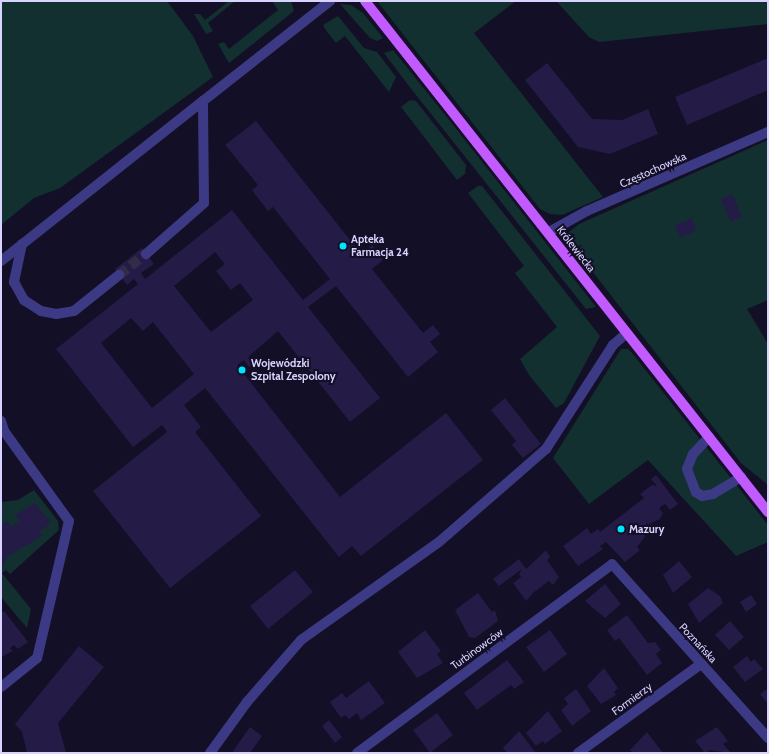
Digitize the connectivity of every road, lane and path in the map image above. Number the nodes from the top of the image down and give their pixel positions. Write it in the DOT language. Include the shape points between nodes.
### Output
graph roads {
  1 [pos="330,1"];
  2 [pos="365,1"];
  3 [pos="203,101"];
  4 [pos="768,132"];
  5 [pos="549,232"];
  6 [pos="22,244"];
  7 [pos="146,254"];
  8 [pos="1,261"];
  9 [pos="120,275"];
  10 [pos="627,333"];
  11 [pos="1,421"];
  12 [pos="709,437"];
  13 [pos="741,477"];
  14 [pos="768,512"];
  15 [pos="612,564"];
  16 [pos="701,664"];
  17 [pos="1,687"];
  18 [pos="768,738"];
  19 [pos="210,753"];
  20 [pos="357,753"];
  21 [pos="578,753"];
  1 -- 3 [label="street"];
  2 -- 5 [label="main road, Królewiecka"];
  3 -- 6 [label="street"];
  3 -- 7 [label="street" via="207,192 204,203 189,219"];
  4 -- 5 [label="street, Częstochowska" via="588,211"];
  5 -- 10 [label="main road, Królewiecka"];
  6 -- 8 [label="street"];
  6 -- 9 [label="street" via="13,275 24,300 47,313 62,314 79,308"];
  10 -- 12 [label="main road, Królewiecka"];
  10 -- 19 [label="street" via="613,344 558,436 546,449 440,542 301,640 247,702"];
  11 -- 17 [label="street" via="4,431 69,521 37,658"];
  12 -- 13 [label="main road, Królewiecka"];
  12 -- 13 [label="street" via="693,454 687,469 696,492 702,496 713,494"];
  13 -- 14 [label="main road, Królewiecka"];
  15 -- 16 [label="street, Poznańska"];
  15 -- 20 [label="street, Turbinowców"];
  16 -- 18 [label="street, Poznańska"];
  16 -- 21 [label="street, Formierzy"];
}
